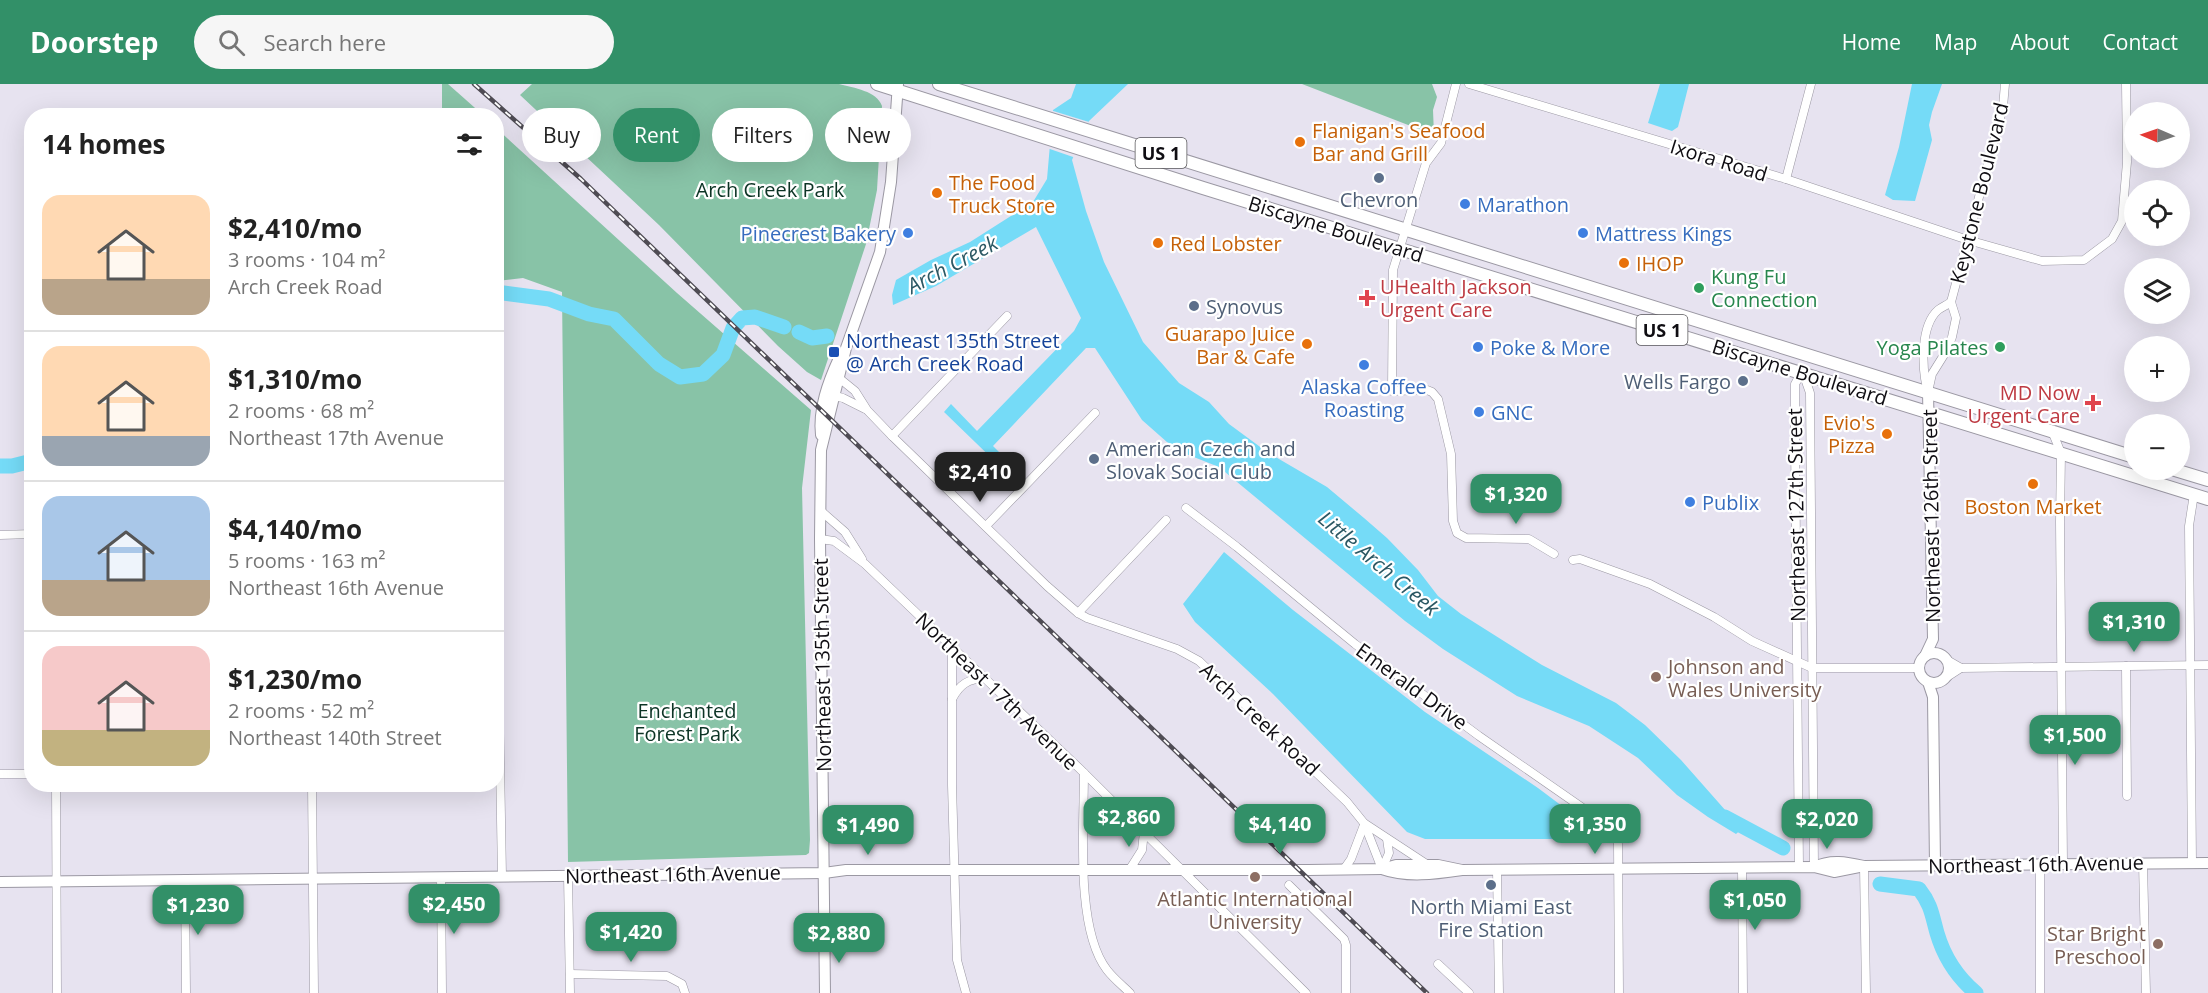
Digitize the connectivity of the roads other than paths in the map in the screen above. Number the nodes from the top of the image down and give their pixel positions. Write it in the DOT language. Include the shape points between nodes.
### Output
graph roads {
  1 [pos="877,84"];
  2 [pos="939,84"];
  3 [pos="1456,84"];
  4 [pos="1469,84"];
  5 [pos="1811,84"];
  6 [pos="2005,84"];
  7 [pos="2126,84"];
  8 [pos="898,87"];
  9 [pos="1786,179"];
  10 [pos="1405,229"];
  11 [pos="1968,240"];
  12 [pos="1399,248"];
  13 [pos="1951,302"];
  14 [pos="1007,316"];
  15 [pos="846,348"];
  16 [pos="1796,351"];
  17 [pos="1757,359"];
  18 [pos="1845,366"];
  19 [pos="1802,372"];
  20 [pos="839,378"];
  21 [pos="1928,392"];
  22 [pos="834,396"];
  23 [pos="867,410"];
  24 [pos="1929,412"];
  25 [pos="1095,414"];
  26 [pos="2052,431"];
  27 [pos="892,436"];
  28 [pos="822,444"];
  29 [pos="2061,453"];
  30 [pos="2124,454"];
  31 [pos="2190,475"];
  32 [pos="2208,480"];
  33 [pos="2194,494"];
  34 [pos="2208,499"];
  35 [pos="1186,508"];
  36 [pos="820,511"];
  37 [pos="1166,520"];
  38 [pos="986,526"];
  39 [pos="24,534"];
  40 [pos="0,535"];
  41 [pos="820,539"];
  42 [pos="1554,554"];
  43 [pos="1573,560"];
  44 [pos="864,563"];
  45 [pos="1078,613"];
  46 [pos="1933,639"];
  47 [pos="952,646"];
  48 [pos="1925,656"];
  49 [pos="1945,658"];
  50 [pos="1798,661"];
  51 [pos="2208,665"];
  52 [pos="2126,666"];
  53 [pos="2190,666"];
  54 [pos="2061,667"];
  55 [pos="1916,668"];
  56 [pos="1961,668"];
  57 [pos="1815,669"];
  58 [pos="985,678"];
  59 [pos="1942,680"];
  60 [pos="1928,682"];
  61 [pos="1933,697"];
  62 [pos="951,700"];
  63 [pos="1798,762"];
  64 [pos="1813,762"];
  65 [pos="1084,773"];
  66 [pos="0,774"];
  67 [pos="24,774"];
  68 [pos="56,792"];
  69 [pos="312,792"];
  70 [pos="501,792"];
  71 [pos="2127,796"];
  72 [pos="1114,803"];
  73 [pos="1084,819"];
  74 [pos="1364,823"];
  75 [pos="1144,832"];
  76 [pos="1387,839"];
  77 [pos="2192,862"];
  78 [pos="2208,862"];
  79 [pos="2143,863"];
  80 [pos="2040,864"];
  81 [pos="2063,864"];
  82 [pos="1428,865"];
  83 [pos="1935,865"];
  84 [pos="1864,866"];
  85 [pos="1799,867"];
  86 [pos="1814,867"];
  87 [pos="1742,868"];
  88 [pos="1084,869"];
  89 [pos="1130,869"];
  90 [pos="1181,869"];
  91 [pos="1344,869"];
  92 [pos="1382,869"];
  93 [pos="955,870"];
  94 [pos="1462,870"];
  95 [pos="1497,870"];
  96 [pos="1618,870"];
  97 [pos="824,873"];
  98 [pos="568,875"];
  99 [pos="502,876"];
  100 [pos="441,877"];
  101 [pos="313,878"];
  102 [pos="185,879"];
  103 [pos="57,881"];
  104 [pos="0,882"];
  105 [pos="1289,885"];
  106 [pos="1438,964"];
  107 [pos="570,974"];
  108 [pos="57,993"];
  109 [pos="186,993"];
  110 [pos="314,993"];
  111 [pos="442,993"];
  112 [pos="570,993"];
  113 [pos="685,993"];
  114 [pos="825,993"];
  115 [pos="966,993"];
  116 [pos="1130,993"];
  117 [pos="1306,993"];
  118 [pos="1346,993"];
  119 [pos="1469,993"];
  120 [pos="1499,993"];
  121 [pos="1619,993"];
  122 [pos="1743,993"];
  123 [pos="1866,993"];
  124 [pos="2040,993"];
  125 [pos="2146,993"];
  1 -- 8 [label="main road, Biscayne Boulevard / US 1"];
  2 -- 10 [label="main road, Biscayne Boulevard / US 1"];
  3 -- 10 [label="street" via="1441,143 1426,163"];
  4 -- 9 [label="street, Ixora Road"];
  5 -- 9 [label="street"];
  6 -- 11 [label="street, Keystone Boulevard" via="2003,107"];
  7 -- 11 [label="street, Ixora Road" via="2123,218 2112,239 2084,260 2042,261"];
  8 -- 12 [label="main road, Biscayne Boulevard / US 1"];
  8 -- 15 [label="street, Northeast 135th Street" via="891,182 880,252"];
  9 -- 11 [label="street, Ixora Road"];
  10 -- 12 [label="street"];
  10 -- 16 [label="main road, Biscayne Boulevard / US 1"];
  11 -- 13 [label="street, Keystone Boulevard"];
  12 -- 17 [label="main road, Biscayne Boulevard / US 1"];
  12 -- 42 [label="street" via="1393,270 1392,391 1428,390 1438,399 1451,454 1453,522 1458,533 1466,538 1529,539"];
  13 -- 21 [label="street, Keystone Boulevard" via="1956,318 1952,337 1932,374"];
  13 -- 21 [label="street, Keystone Boulevard" via="1937,311 1928,329 1923,352"];
  14 -- 27 [label="street"];
  15 -- 20 [label="street, Northeast 135th Street"];
  15 -- 28 [label="street, Northeast 135th Street" via="823,404"];
  16 -- 17 [label="main road" via="1792,357"];
  16 -- 18 [label="main road, Biscayne Boulevard / US 1"];
  17 -- 19 [label="main road, Biscayne Boulevard / US 1"];
  18 -- 19 [label="main road" via="1823,365"];
  18 -- 21 [label="main road, Biscayne Boulevard / US 1"];
  19 -- 24 [label="main road, Biscayne Boulevard / US 1"];
  19 -- 50 [label="street, Northeast 127th Street" via="1795,384"];
  19 -- 57 [label="street, Northeast 127th Street" via="1810,392"];
  20 -- 22 [label="street, Northeast 135th Street"];
  20 -- 23 [label="street, Arch Creek Road" via="855,391"];
  21 -- 24 [label="street, Northeast 126th Street"];
  21 -- 26 [label="main road, Biscayne Boulevard / US 1"];
  22 -- 23 [label="street, Arch Creek Road"];
  22 -- 28 [label="street, Northeast 135th Street"];
  23 -- 27 [label="street, Arch Creek Road"];
  24 -- 29 [label="main road, Biscayne Boulevard / US 1"];
  24 -- 46 [label="street, Northeast 126th Street"];
  25 -- 38 [label="street"];
  26 -- 29 [label="street"];
  26 -- 30 [label="main road, Biscayne Boulevard / US 1"];
  27 -- 38 [label="street, Arch Creek Road"];
  28 -- 36 [label="street, Northeast 135th Street"];
  29 -- 33 [label="main road, Biscayne Boulevard / US 1"];
  29 -- 54 [label="street"];
  31 -- 32 [label="main road"];
  33 -- 34 [label="main road, Biscayne Boulevard / US 1"];
  33 -- 53 [label="street" via="2189,526"];
  35 -- 96 [label="street, Emerald Drive" via="1355,644 1479,736 1605,822 1617,835"];
  36 -- 41 [label="street, Northeast 135th Street"];
  36 -- 44 [label="street, Northeast 17th Avenue" via="845,532"];
  37 -- 45 [label="street"];
  38 -- 45 [label="street, Arch Creek Road"];
  39 -- 40 [label="street"];
  41 -- 44 [label="street, Northeast 17th Avenue" via="834,541"];
  41 -- 97 [label="street, Northeast 135th Street"];
  43 -- 50 [label="street" via="1580,559 1650,584 1758,644"];
  44 -- 47 [label="street, Northeast 17th Avenue"];
  45 -- 74 [label="street, Arch Creek Road" via="1177,649 1199,661 1347,802"];
  46 -- 48 [label="street, Northeast 126th Street"];
  46 -- 49 [label="street, Northeast 126th Street"];
  47 -- 58 [label="street, Northeast 17th Avenue"];
  47 -- 62 [label="street"];
  48 -- 49 [label="street" via="1934,653"];
  48 -- 55 [label="street"];
  49 -- 56 [label="street"];
  49 -- 59 [label="street" via="1948,670"];
  50 -- 57 [label="street"];
  50 -- 63 [label="street, Northeast 127th Street"];
  51 -- 53 [label="street"];
  52 -- 53 [label="street"];
  52 -- 54 [label="street"];
  52 -- 71 [label="street"];
  53 -- 77 [label="street"];
  54 -- 56 [label="street"];
  54 -- 81 [label="street"];
  55 -- 57 [label="street"];
  55 -- 60 [label="street"];
  56 -- 59 [label="street"];
  57 -- 64 [label="street, Northeast 127th Street"];
  58 -- 62 [label="street" via="962,684"];
  58 -- 65 [label="street, Northeast 17th Avenue"];
  59 -- 60 [label="street"];
  59 -- 61 [label="street"];
  60 -- 61 [label="street"];
  61 -- 83 [label="street"];
  62 -- 93 [label="street"];
  63 -- 64 [label="street"];
  63 -- 85 [label="street, Northeast 127th Street"];
  64 -- 86 [label="street, Northeast 127th Street"];
  65 -- 72 [label="street, Northeast 17th Avenue"];
  65 -- 73 [label="street"];
  66 -- 67 [label="street"];
  68 -- 103 [label="street"];
  69 -- 101 [label="street"];
  70 -- 99 [label="street"];
  72 -- 73 [label="street" via="1097,807"];
  72 -- 75 [label="street, Northeast 17th Avenue"];
  73 -- 88 [label="street"];
  74 -- 76 [label="street, Arch Creek Road"];
  74 -- 91 [label="street"];
  74 -- 92 [label="street, Arch Creek Road"];
  75 -- 89 [label="street" via="1142,850"];
  75 -- 90 [label="street, Northeast 17th Avenue"];
  76 -- 82 [label="street, Arch Creek Road"];
  76 -- 92 [label="street" via="1389,853"];
  77 -- 78 [label="street, Northeast 16th Avenue"];
  77 -- 79 [label="street, Northeast 16th Avenue"];
  79 -- 81 [label="street, Northeast 16th Avenue"];
  79 -- 125 [label="street"];
  80 -- 81 [label="street, Northeast 16th Avenue"];
  80 -- 83 [label="street, Northeast 16th Avenue"];
  80 -- 124 [label="street"];
  82 -- 92 [label="street, Northeast 16th Avenue"];
  82 -- 94 [label="street, Northeast 16th Avenue"];
  83 -- 84 [label="street, Northeast 16th Avenue"];
  84 -- 86 [label="street, Northeast 16th Avenue" via="1827,861"];
  84 -- 123 [label="street"];
  85 -- 86 [label="street, Northeast 16th Avenue"];
  85 -- 87 [label="street, Northeast 16th Avenue"];
  87 -- 96 [label="street, Northeast 16th Avenue"];
  87 -- 122 [label="street"];
  88 -- 89 [label="street, Northeast 16th Avenue"];
  88 -- 93 [label="street, Northeast 16th Avenue"];
  88 -- 116 [label="street" via="1089,932 1106,970"];
  89 -- 90 [label="street, Northeast 16th Avenue"];
  90 -- 91 [label="street, Northeast 16th Avenue"];
  90 -- 117 [label="street, Northeast 17th Avenue"];
  91 -- 92 [label="street, Northeast 16th Avenue"];
  92 -- 94 [label="street, Northeast 16th Avenue" via="1396,874"];
  93 -- 97 [label="street, Northeast 16th Avenue"];
  93 -- 115 [label="street" via="957,960"];
  94 -- 95 [label="street, Northeast 16th Avenue"];
  95 -- 96 [label="street, Northeast 16th Avenue"];
  95 -- 120 [label="street"];
  96 -- 121 [label="street, Emerald Drive"];
  97 -- 98 [label="street, Northeast 16th Avenue"];
  97 -- 114 [label="street, Northeast 135th Street"];
  98 -- 99 [label="street, Northeast 16th Avenue"];
  98 -- 107 [label="street"];
  99 -- 100 [label="street, Northeast 16th Avenue"];
  100 -- 101 [label="street, Northeast 16th Avenue"];
  100 -- 111 [label="street"];
  101 -- 102 [label="street, Northeast 16th Avenue"];
  101 -- 110 [label="street"];
  102 -- 103 [label="street, Northeast 16th Avenue"];
  102 -- 109 [label="street"];
  103 -- 104 [label="street, Northeast 16th Avenue"];
  103 -- 108 [label="street"];
  105 -- 118 [label="street" via="1344,939"];
  106 -- 119 [label="street"];
  107 -- 112 [label="street"];
  107 -- 113 [label="street" via="667,976 682,984"];
}
